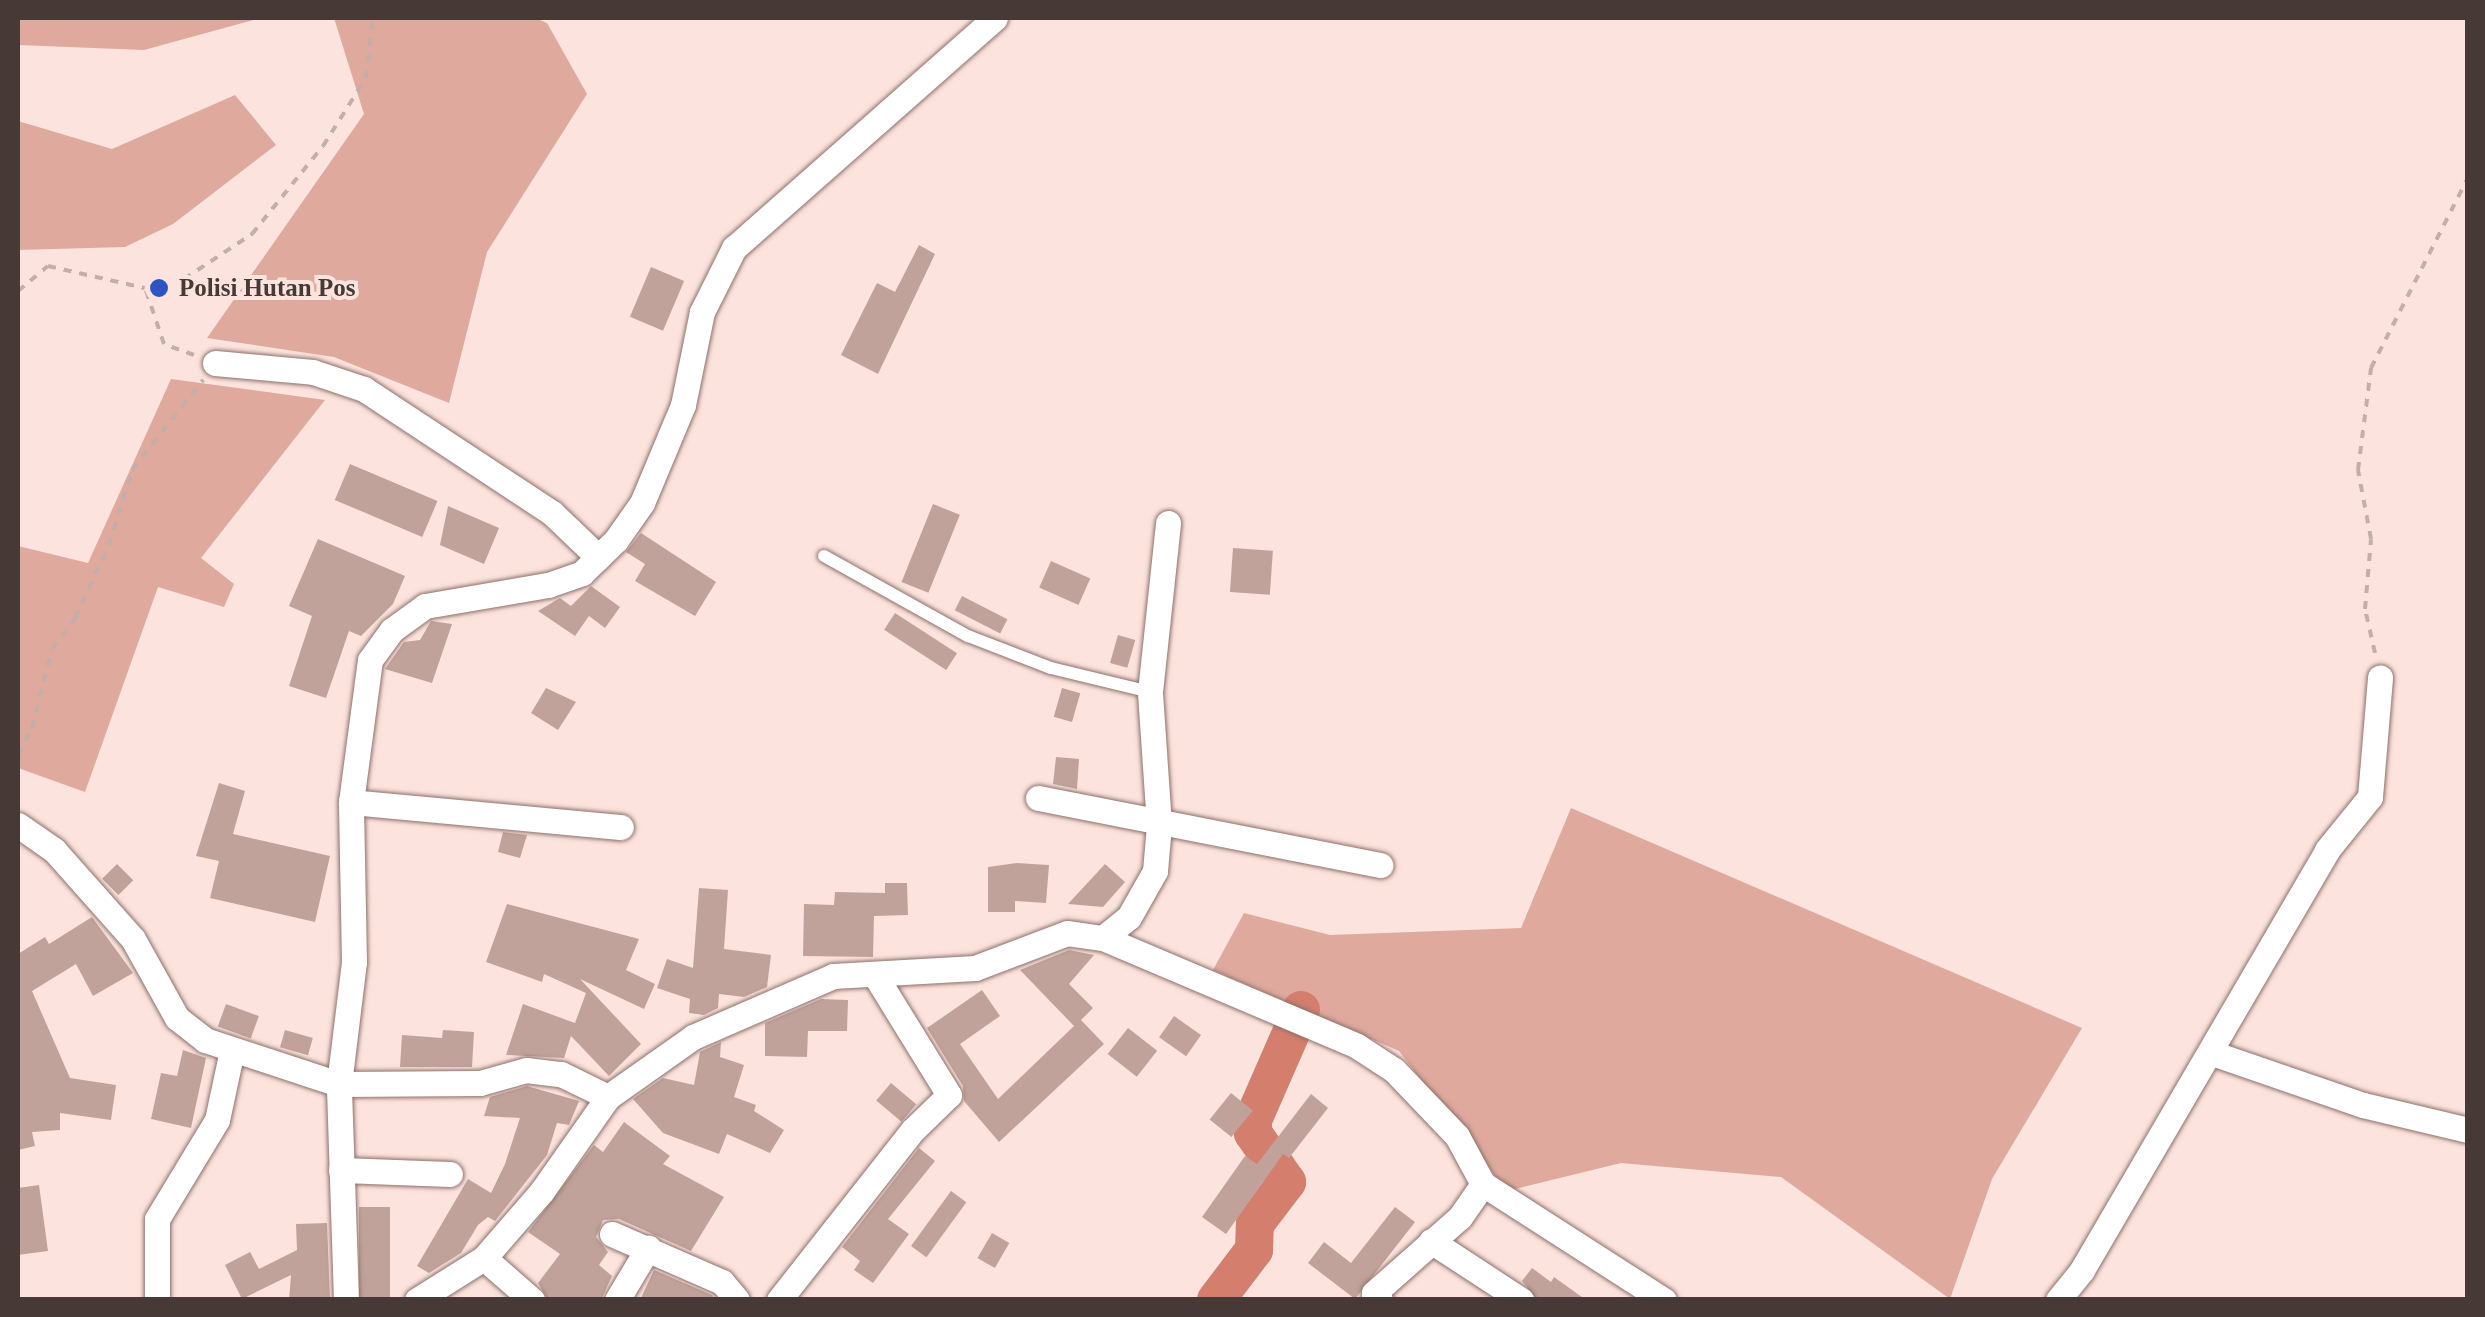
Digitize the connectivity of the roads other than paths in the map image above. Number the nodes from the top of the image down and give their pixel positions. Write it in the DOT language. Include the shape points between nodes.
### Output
graph roads {
  1 [pos="995,18"];
  2 [pos="215,362"];
  3 [pos="1168,523"];
  4 [pos="824,556"];
  5 [pos="598,557"];
  6 [pos="2380,678"];
  7 [pos="1150,692"];
  8 [pos="1038,798"];
  9 [pos="351,802"];
  10 [pos="18,824"];
  11 [pos="621,826"];
  12 [pos="1159,826"];
  13 [pos="1380,865"];
  14 [pos="1104,938"];
  15 [pos="875,976"];
  16 [pos="232,1050"];
  17 [pos="2212,1053"];
  18 [pos="339,1084"];
  19 [pos="608,1096"];
  20 [pos="2468,1130"];
  21 [pos="341,1170"];
  22 [pos="450,1174"];
  23 [pos="1483,1184"];
  24 [pos="612,1234"];
  25 [pos="1431,1241"];
  26 [pos="648,1248"];
  27 [pos="484,1258"];
  28 [pos="1373,1298"];
  29 [pos="158,1300"];
  30 [pos="346,1300"];
  31 [pos="417,1300"];
  32 [pos="532,1300"];
  33 [pos="617,1300"];
  34 [pos="737,1300"];
  35 [pos="779,1300"];
  36 [pos="1521,1300"];
  37 [pos="1664,1300"];
  38 [pos="2058,1300"];
  1 -- 5 [label="street" via="734,248 702,312 683,405 642,503"];
  2 -- 5 [label="street" via="313,372 364,388 552,513"];
  3 -- 7 [label="street"];
  4 -- 7 [label="lane" via="968,636 1051,668"];
  5 -- 9 [label="street" via="582,573 548,585 426,606 392,630 370,660"];
  6 -- 17 [label="street" via="2370,797 2328,850"];
  7 -- 12 [label="street"];
  8 -- 12 [label="street"];
  9 -- 11 [label="street"];
  9 -- 18 [label="street" via="354,962"];
  10 -- 16 [label="street" via="54,850 133,939 177,1018"];
  12 -- 13 [label="street"];
  12 -- 14 [label="street" via="1155,871 1129,917"];
  14 -- 15 [label="street" via="1068,932 975,968"];
  14 -- 23 [label="street" via="1369,1054 1457,1136"];
  15 -- 19 [label="street" via="833,976 776,998 648,1062"];
  15 -- 35 [label="street" via="949,1095 912,1130"];
  16 -- 18 [label="street"];
  16 -- 29 [label="street" via="218,1120 157,1219"];
  17 -- 20 [label="street" via="2363,1105"];
  17 -- 38 [label="street"];
  18 -- 19 [label="street" via="480,1083 526,1070 561,1074"];
  18 -- 21 [label="street"];
  19 -- 27 [label="street" via="542,1191"];
  21 -- 22 [label="street"];
  21 -- 30 [label="street"];
  23 -- 25 [label="street"];
  23 -- 37 [label="street"];
  24 -- 26 [label="street"];
  25 -- 28 [label="street"];
  25 -- 36 [label="street"];
  26 -- 33 [label="street"];
  26 -- 34 [label="street" via="722,1282"];
  27 -- 31 [label="street"];
  27 -- 32 [label="street"];
}
